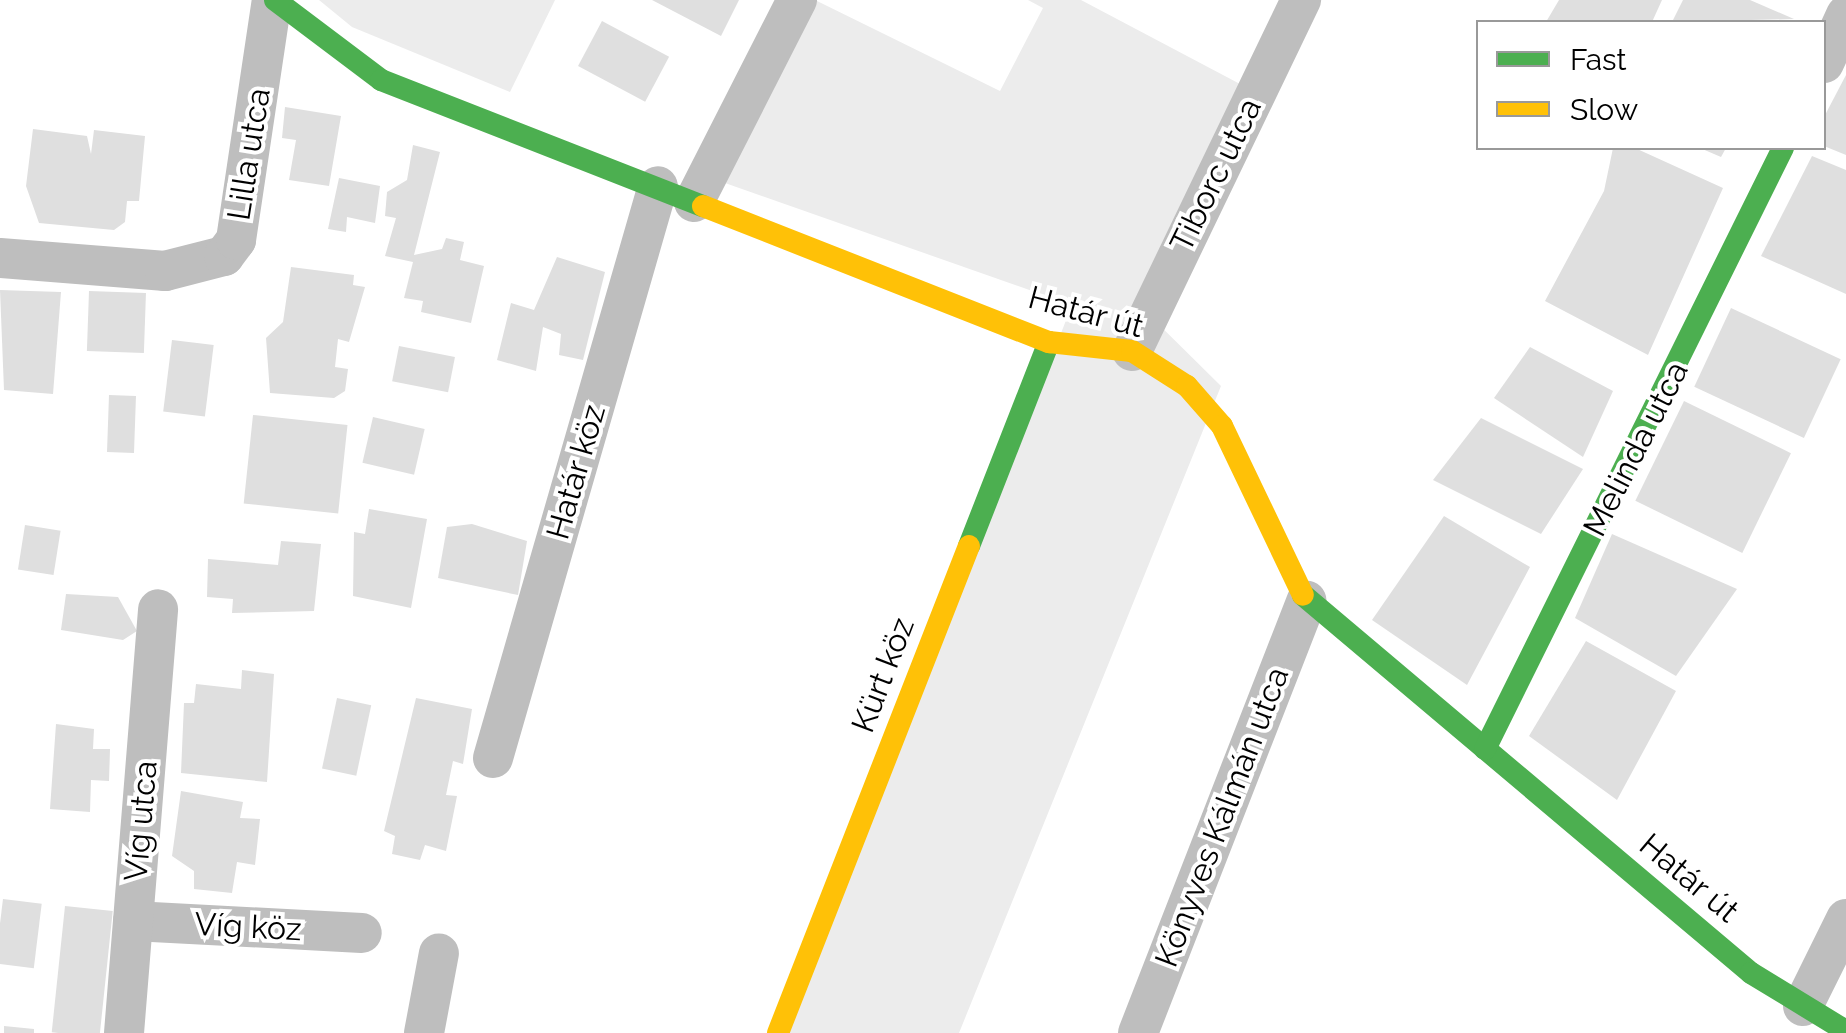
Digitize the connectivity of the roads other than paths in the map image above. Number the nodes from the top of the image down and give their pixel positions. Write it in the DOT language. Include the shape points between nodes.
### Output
graph roads {
  1 [pos="274,0"];
  2 [pos="797,0"];
  3 [pos="1301,0"];
  4 [pos="1846,15"];
  5 [pos="1826,58"];
  6 [pos="1783,150"];
  7 [pos="676,194"];
  8 [pos="0,258"];
  9 [pos="1049,342"];
  10 [pos="1132,351"];
  11 [pos="1306,601"];
  12 [pos="158,609"];
  13 [pos="1485,749"];
  14 [pos="493,758"];
  15 [pos="1846,920"];
  16 [pos="133,921"];
  17 [pos="362,933"];
  18 [pos="439,953"];
  19 [pos="1803,1006"];
  20 [pos="1846,1030"];
  21 [pos="124,1033"];
  22 [pos="424,1033"];
  23 [pos="778,1033"];
  24 [pos="1138,1033"];
  1 -- 7 [label="street, Határ út" via="381,80"];
  1 -- 8 [label="street, Lilla utca" via="236,240 224,256 205,268 165,271"];
  2 -- 7 [label="street, Határ köz"];
  3 -- 10 [label="street, Tiborc utca"];
  4 -- 5 [label="street"];
  6 -- 13 [label="street, Melinda utca"];
  7 -- 9 [label="street, Határ út"];
  7 -- 14 [label="street, Határ köz"];
  9 -- 10 [label="street, Határ út"];
  9 -- 23 [label="street, Kürt köz"];
  10 -- 11 [label="street, Határ út" via="1187,386 1222,426"];
  11 -- 13 [label="street, Határ út"];
  11 -- 24 [label="street, Könyves Kálmán utca"];
  12 -- 16 [label="street, Víg utca"];
  13 -- 19 [label="street, Határ út" via="1751,973"];
  15 -- 19 [label="street"];
  16 -- 17 [label="street, Víg köz"];
  16 -- 21 [label="street, Víg utca"];
  18 -- 22 [label="street"];
  19 -- 20 [label="street, Határ út"];
}
